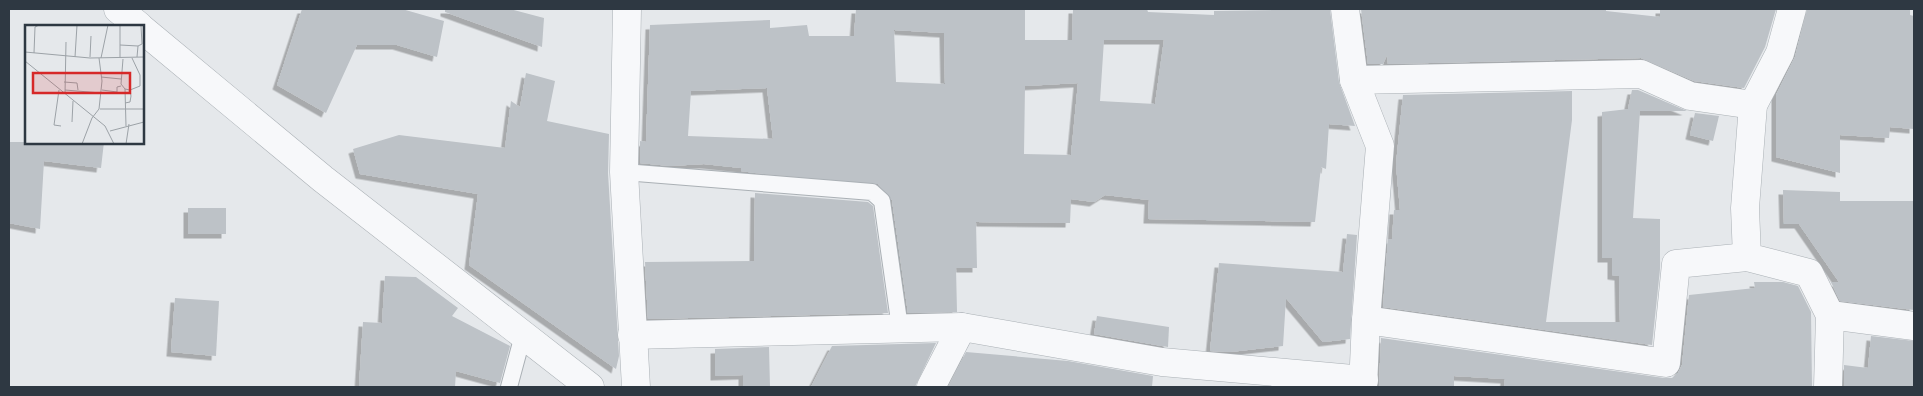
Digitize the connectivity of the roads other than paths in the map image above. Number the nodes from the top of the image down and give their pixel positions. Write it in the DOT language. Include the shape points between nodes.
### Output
graph roads {
  1 [pos="118,9"];
  2 [pos="627,9"];
  3 [pos="1344,9"];
  4 [pos="1792,9"];
  5 [pos="138,25"];
  6 [pos="144,31"];
  7 [pos="1354,80"];
  8 [pos="1753,105"];
  9 [pos="624,172"];
  10 [pos="1747,257"];
  11 [pos="1830,315"];
  12 [pos="1366,320"];
  13 [pos="1914,326"];
  14 [pos="962,327"];
  15 [pos="900,328"];
  16 [pos="524,335"];
  17 [pos="632,335"];
  18 [pos="1364,383"];
  19 [pos="509,387"];
  20 [pos="590,387"];
  21 [pos="636,387"];
  22 [pos="931,387"];
  23 [pos="1828,387"];
  1 -- 5 [label="street"];
  2 -- 9 [label="street"];
  3 -- 7 [label="street"];
  4 -- 8 [label="street" via="1780,54"];
  6 -- 16 [label="street" via="323,179"];
  7 -- 8 [label="street" via="1641,74 1690,96"];
  7 -- 12 [label="street" via="1380,146"];
  8 -- 10 [label="street" via="1744,208"];
  9 -- 15 [label="lane" via="872,192 882,201"];
  9 -- 17 [label="street"];
  10 -- 11 [label="street" via="1809,273"];
  10 -- 12 [label="street" via="1676,264 1666,363"];
  11 -- 13 [label="street"];
  11 -- 23 [label="street"];
  12 -- 18 [label="street"];
  14 -- 15 [label="street"];
  14 -- 18 [label="street" via="1162,362"];
  14 -- 22 [label="street"];
  15 -- 17 [label="street"];
  16 -- 19 [label="lane"];
  16 -- 20 [label="street"];
  17 -- 21 [label="street"];
}
